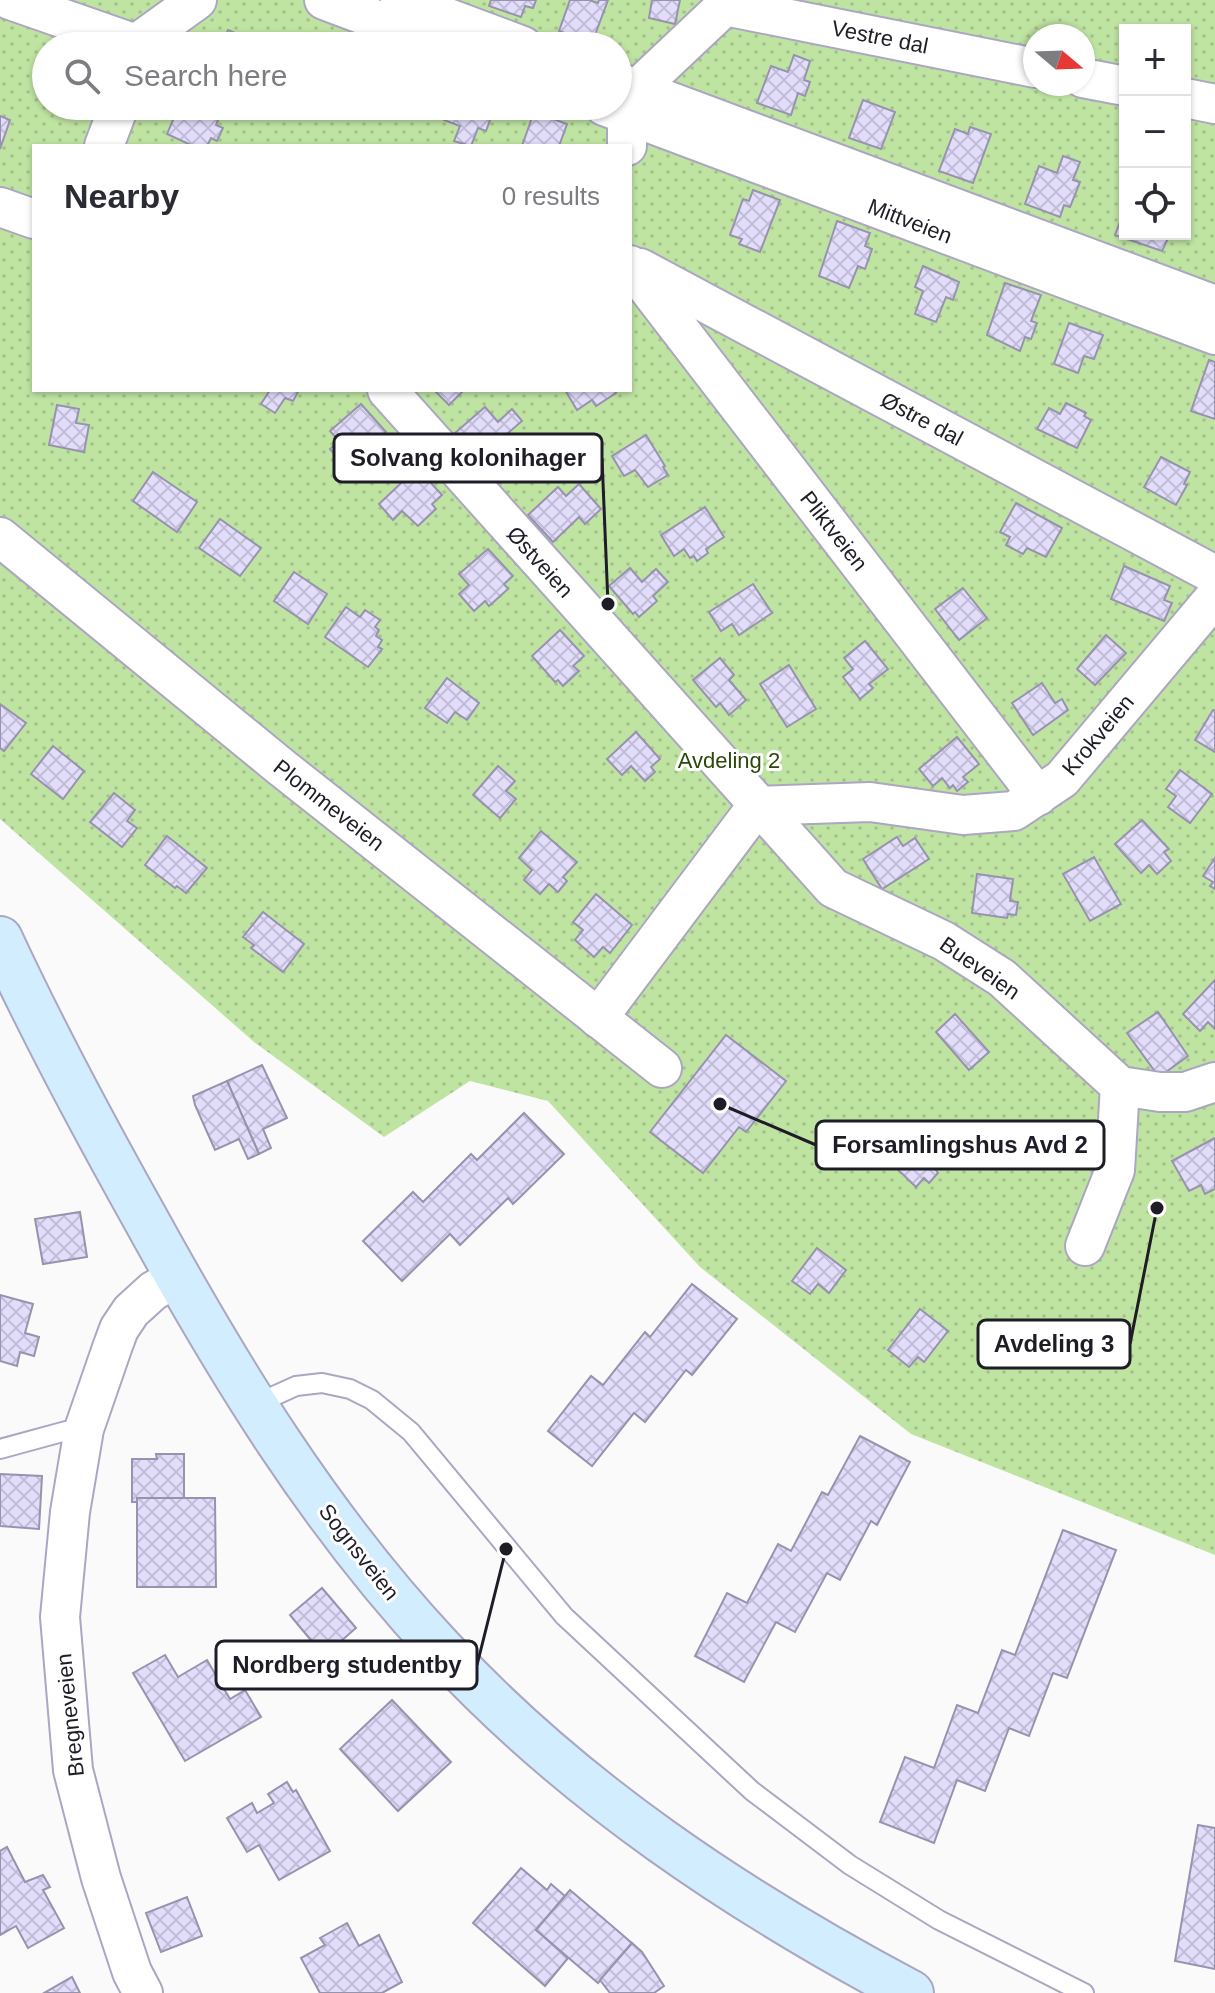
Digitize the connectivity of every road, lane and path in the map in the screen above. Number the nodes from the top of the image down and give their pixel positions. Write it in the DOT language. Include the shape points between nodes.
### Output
graph roads {
  1 [pos="10,0"];
  2 [pos="197,0"];
  3 [pos="324,0"];
  4 [pos="400,0"];
  5 [pos="722,3"];
  6 [pos="100,32"];
  7 [pos="154,32"];
  8 [pos="409,32"];
  9 [pos="486,32"];
  10 [pos="1023,66"];
  11 [pos="1095,80"];
  12 [pos="1119,85"];
  13 [pos="632,98"];
  14 [pos="1191,99"];
  15 [pos="1215,104"];
  16 [pos="632,110"];
  17 [pos="632,110"];
  18 [pos="114,120"];
  19 [pos="105,144"];
  20 [pos="0,207"];
  21 [pos="32,218"];
  22 [pos="632,265"];
  23 [pos="632,267"];
  24 [pos="1215,305"];
  25 [pos="1215,335"];
  26 [pos="389,392"];
  27 [pos="0,537"];
  28 [pos="1215,575"];
  29 [pos="1215,597"];
  30 [pos="1038,796"];
  31 [pos="757,806"];
  32 [pos="0,939"];
  33 [pos="598,1018"];
  34 [pos="662,1068"];
  35 [pos="1215,1082"];
  36 [pos="1120,1086"];
  37 [pos="1085,1246"];
  38 [pos="177,1277"];
  39 [pos="254,1405"];
  40 [pos="84,1429"];
  41 [pos="0,1449"];
  42 [pos="143,1993"];
  43 [pos="911,1993"];
  44 [pos="1084,1993"];
  1 -- 6 [label="street"];
  2 -- 7 [label="street"];
  3 -- 8 [label="street"];
  4 -- 9 [label="street"];
  5 -- 10 [label="street, Vestre dal"];
  5 -- 13 [label="street"];
  11 -- 12 [label="street"];
  14 -- 15 [label="street"];
  16 -- 24 [label="street, Mittveien"];
  17 -- 25 [label="street, Mittveien"];
  18 -- 19 [label="street"];
  20 -- 21 [label="street"];
  22 -- 28 [label="street, Østre dal"];
  23 -- 30 [label="street, Pliktveien"];
  26 -- 31 [label="street, Østveien"];
  27 -- 33 [label="street, Plommeveien"];
  29 -- 30 [label="street, Krokveien" via="1062,779"];
  30 -- 31 [label="street, Krokveien" via="1014,811 963,815 870,802"];
  31 -- 33 [label="street"];
  31 -- 36 [label="street, Bueveien" via="833,888 944,941 1002,978"];
  32 -- 38 [label="main road, Sognsveien"];
  33 -- 34 [label="street, Plommeveien"];
  35 -- 36 [label="street" via="1185,1092"];
  36 -- 37 [label="street" via="1115,1170"];
  38 -- 39 [label="main road, Sognsveien"];
  38 -- 40 [label="street, Bregneveien" via="141,1301 119,1329"];
  39 -- 43 [label="main road, Sognsveien" via="383,1586 544,1748 686,1859 841,1956"];
  39 -- 44 [label="lane" via="296,1386 322,1383 372,1400 411,1432 564,1616 752,1791 850,1865 939,1920"];
  40 -- 41 [label="lane"];
  40 -- 42 [label="street, Bregneveien" via="60,1617 73,1770 101,1878"];
}
